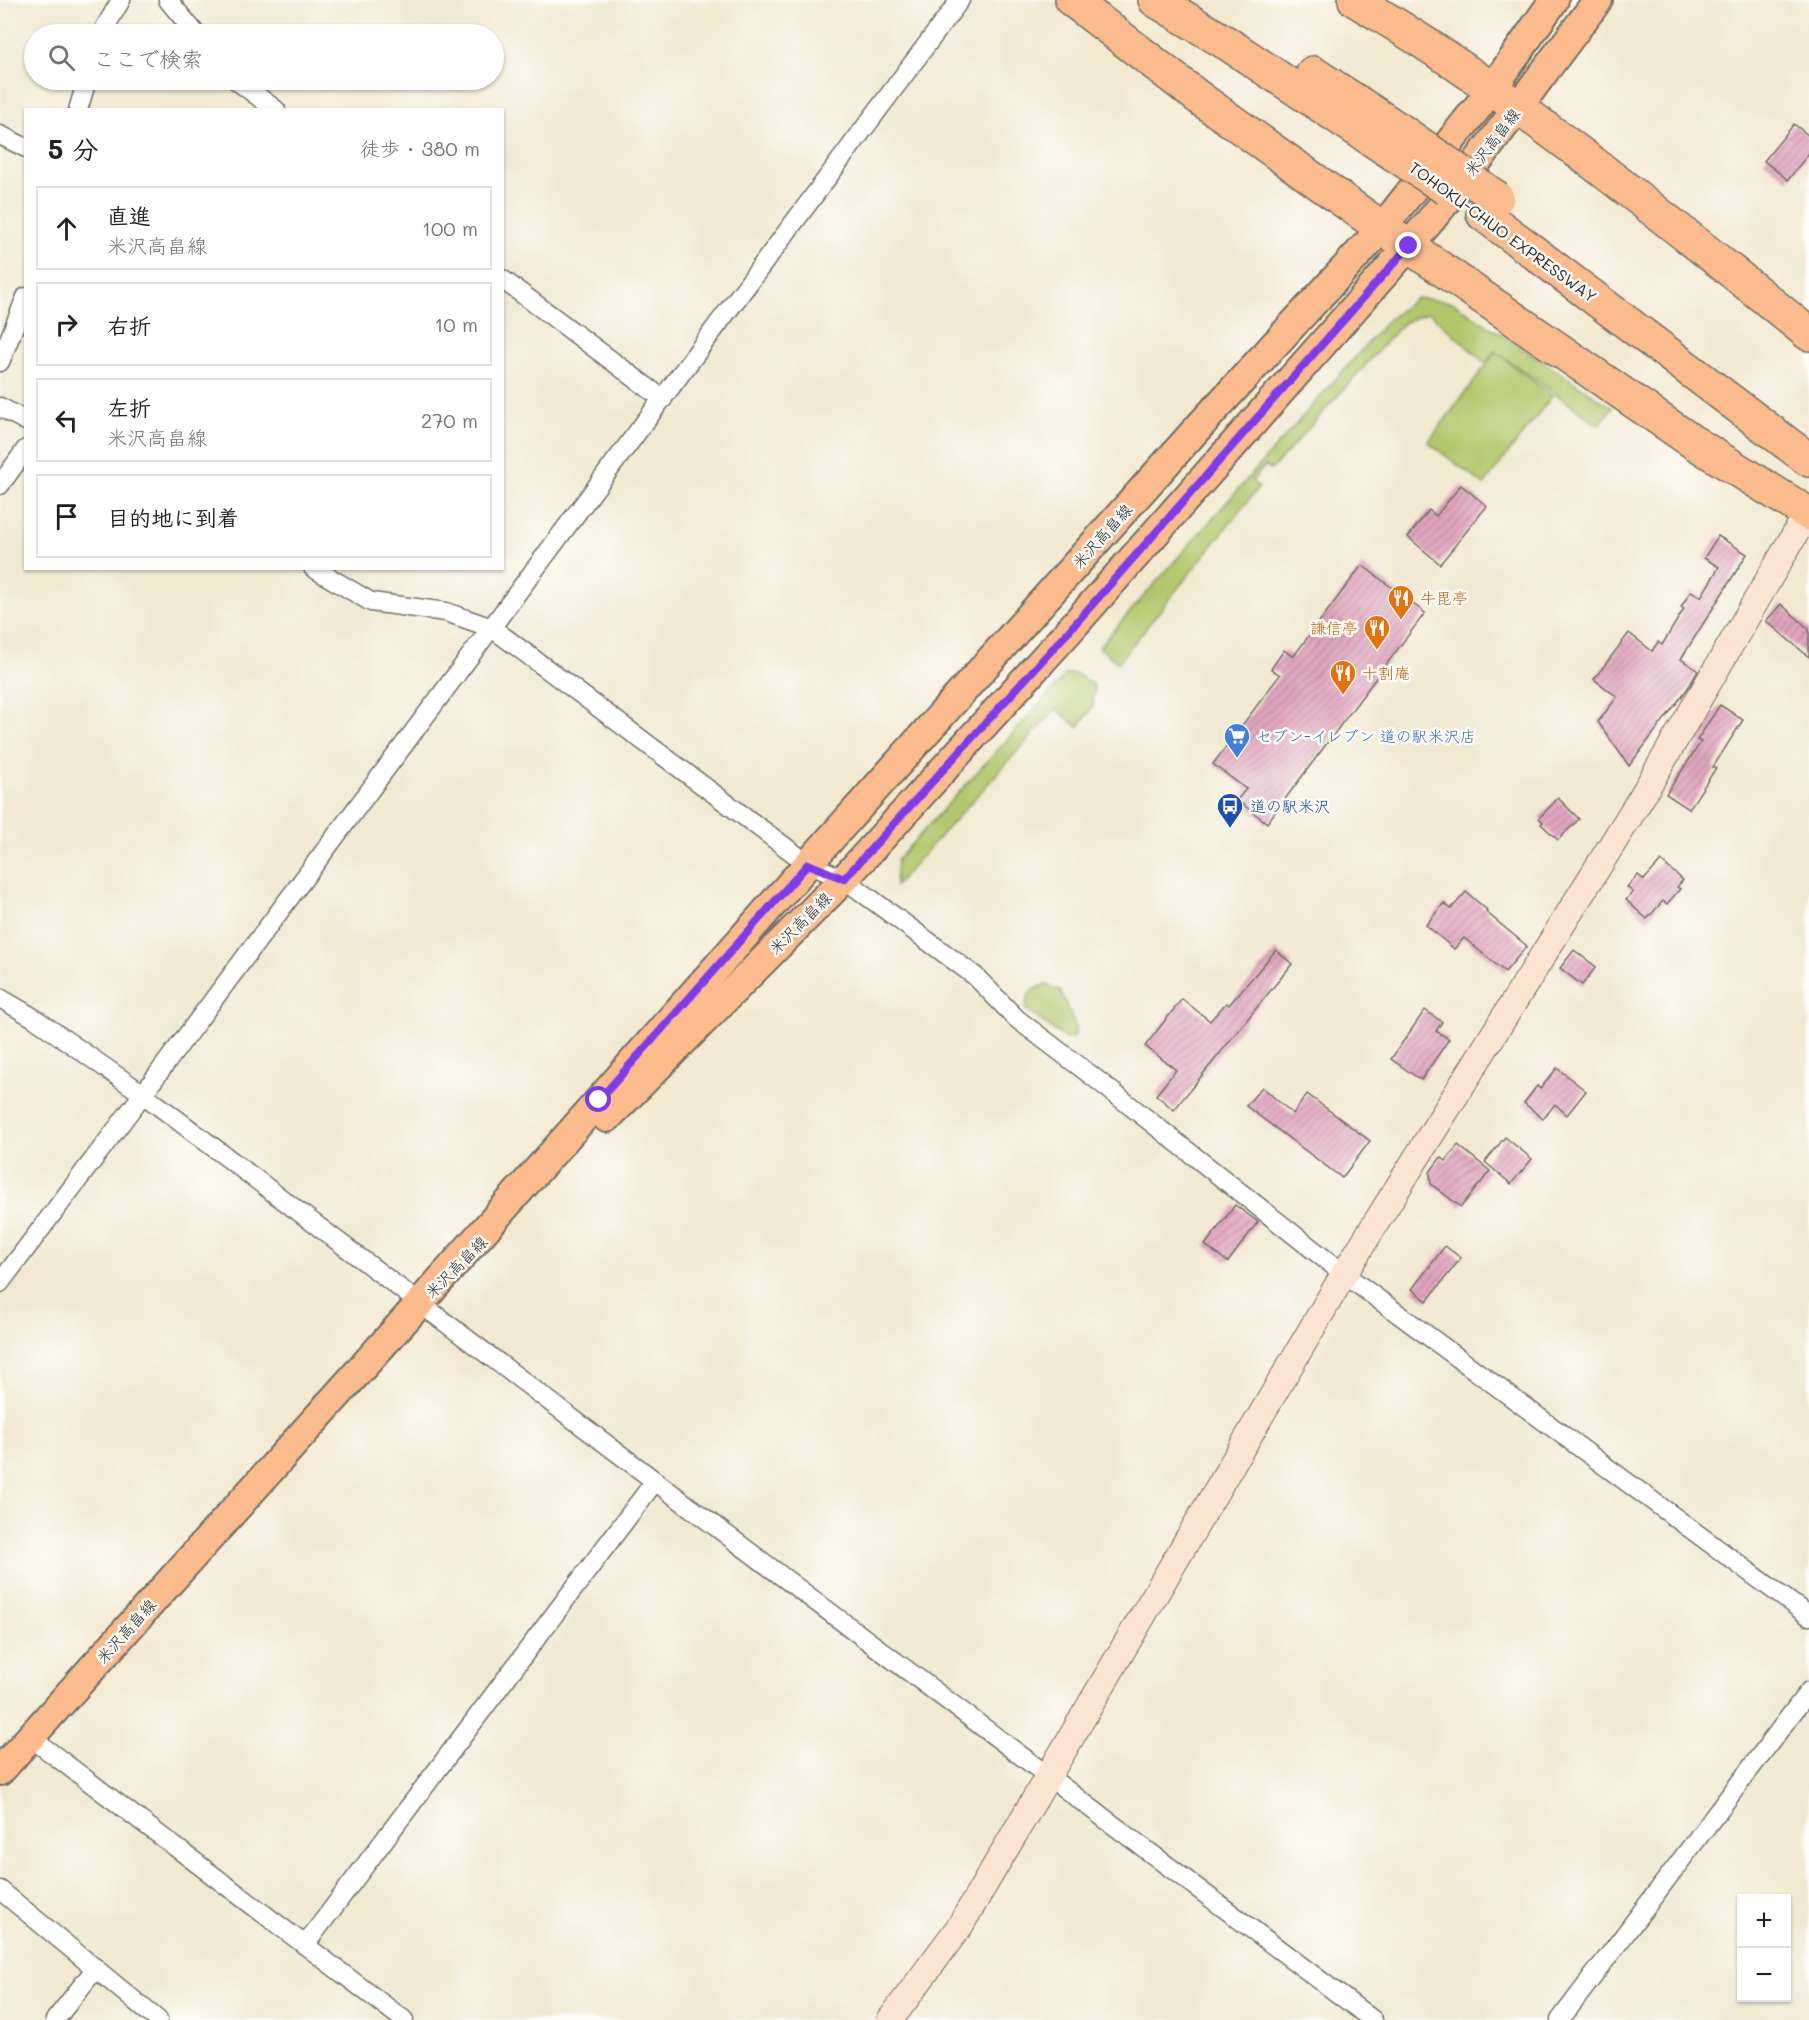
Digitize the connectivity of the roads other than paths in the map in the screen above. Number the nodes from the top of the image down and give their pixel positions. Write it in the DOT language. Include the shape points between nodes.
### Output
graph roads {
  1 [pos="121,0"];
  2 [pos="168,0"];
  3 [pos="960,0"];
  4 [pos="1072,0"];
  5 [pos="1155,0"];
  6 [pos="1197,0"];
  7 [pos="1355,0"];
  8 [pos="1554,0"];
  9 [pos="1598,0"];
  10 [pos="107,24"];
  11 [pos="188,24"];
  12 [pos="1492,89"];
  13 [pos="84,90"];
  14 [pos="249,90"];
  15 [pos="1519,107"];
  16 [pos="79,108"];
  17 [pos="273,108"];
  18 [pos="0,135"];
  19 [pos="1393,140"];
  20 [pos="24,147"];
  21 [pos="1490,206"];
  22 [pos="1382,228"];
  23 [pos="1409,246"];
  24 [pos="504,280"];
  25 [pos="22,317"];
  26 [pos="1809,334"];
  27 [pos="0,362"];
  28 [pos="663,399"];
  29 [pos="0,407"];
  30 [pos="24,420"];
  31 [pos="1809,432"];
  32 [pos="24,451"];
  33 [pos="1809,460"];
  34 [pos="0,485"];
  35 [pos="1803,522"];
  36 [pos="316,570"];
  37 [pos="492,628"];
  38 [pos="808,864"];
  39 [pos="844,879"];
  40 [pos="0,998"];
  41 [pos="143,1094"];
  42 [pos="1344,1274"];
  43 [pos="0,1282"];
  44 [pos="420,1303"];
  45 [pos="655,1481"];
  46 [pos="1809,1616"];
  47 [pos="1809,1691"];
  48 [pos="30,1737"];
  49 [pos="0,1771"];
  50 [pos="1049,1775"];
  51 [pos="0,1890"];
  52 [pos="304,1945"];
  53 [pos="96,1968"];
  54 [pos="55,2020"];
  55 [pos="158,2020"];
  56 [pos="404,2020"];
  57 [pos="890,2020"];
  58 [pos="1373,2020"];
  59 [pos="1560,2020"];
  1 -- 10 [label="street"];
  2 -- 11 [label="street"];
  3 -- 28 [label="street"];
  4 -- 22 [label="highway" via="1202,100"];
  5 -- 19 [label="highway, TOHOKU-CHUO EXPRESSWAY"];
  6 -- 19 [label="highway, TOHOKU-CHUO EXPRESSWAY"];
  7 -- 12 [label="highway"];
  8 -- 12 [label="main road, 米沢高畠線"];
  9 -- 15 [label="main road, 米沢高畠線"];
  12 -- 15 [label="highway"];
  12 -- 22 [label="main road, 米沢高畠線"];
  13 -- 16 [label="street"];
  14 -- 17 [label="street"];
  15 -- 23 [label="main road, 米沢高畠線"];
  15 -- 26 [label="highway" via="1718,258"];
  18 -- 20 [label="street"];
  19 -- 21 [label="highway, TOHOKU-CHUO EXPRESSWAY, bridge"];
  21 -- 31 [label="highway, TOHOKU-CHUO EXPRESSWAY"];
  21 -- 33 [label="highway, TOHOKU-CHUO EXPRESSWAY"];
  22 -- 23 [label="highway"];
  22 -- 38 [label="main road, 米沢高畠線"];
  23 -- 35 [label="highway"];
  23 -- 39 [label="main road, 米沢高畠線"];
  24 -- 28 [label="street"];
  25 -- 27 [label="street"];
  28 -- 37 [label="street"];
  29 -- 30 [label="street"];
  32 -- 34 [label="street"];
  35 -- 42 [label="street" via="1641,798"];
  36 -- 37 [label="street" via="371,602 446,612"];
  37 -- 38 [label="street"];
  37 -- 41 [label="street"];
  38 -- 39 [label="street"];
  38 -- 44 [label="main road, 米沢高畠線"];
  39 -- 42 [label="street" via="975,976 1017,1019"];
  39 -- 44 [label="main road, 米沢高畠線"];
  40 -- 41 [label="street"];
  41 -- 43 [label="street"];
  41 -- 44 [label="street"];
  42 -- 46 [label="street"];
  42 -- 50 [label="street"];
  44 -- 45 [label="street"];
  44 -- 48 [label="main road, 米沢高畠線"];
  45 -- 50 [label="street"];
  45 -- 52 [label="street"];
  47 -- 59 [label="street"];
  48 -- 49 [label="main road, 米沢高畠線"];
  48 -- 52 [label="street"];
  50 -- 57 [label="street" via="960,1926"];
  50 -- 58 [label="street"];
  51 -- 53 [label="street"];
  52 -- 56 [label="street"];
  53 -- 54 [label="street"];
  53 -- 55 [label="street"];
}
